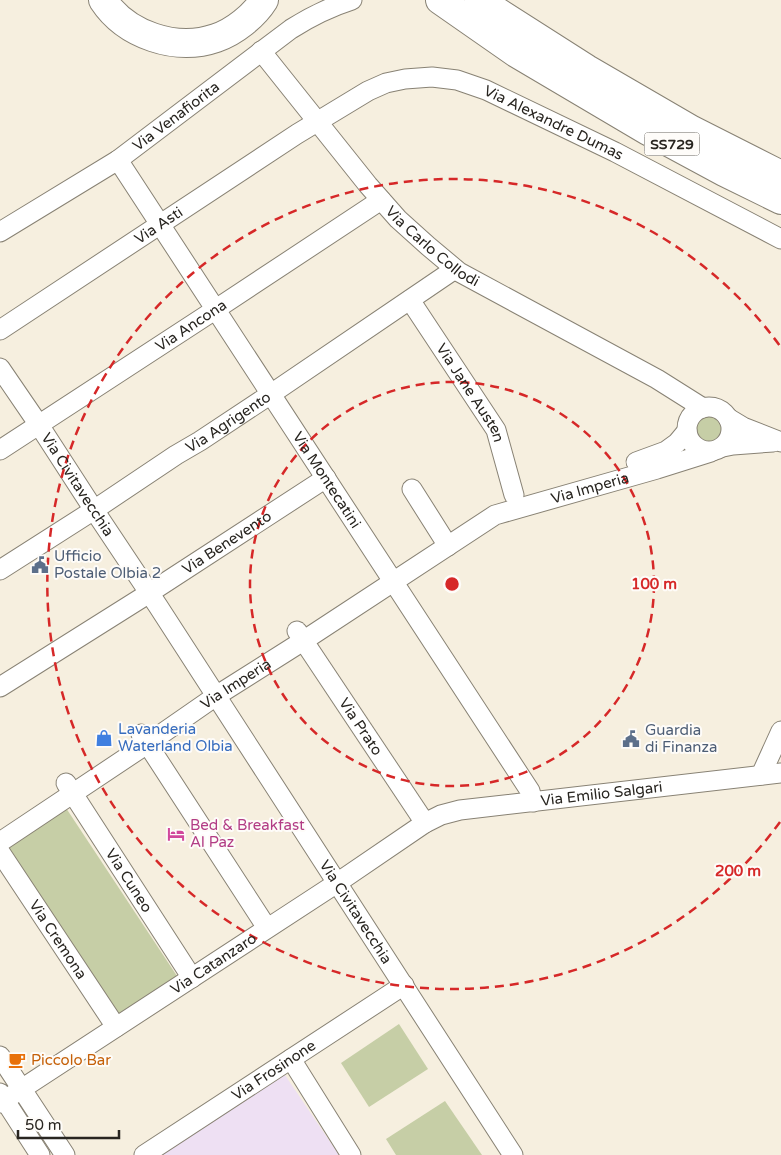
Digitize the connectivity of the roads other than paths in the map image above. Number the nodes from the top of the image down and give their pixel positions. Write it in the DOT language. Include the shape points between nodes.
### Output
graph roads {
  1 [pos="103,0"];
  2 [pos="264,0"];
  3 [pos="352,0"];
  4 [pos="431,0"];
  5 [pos="440,0"];
  6 [pos="501,0"];
  7 [pos="478,13"];
  8 [pos="261,51"];
  9 [pos="587,70"];
  10 [pos="318,122"];
  11 [pos="118,160"];
  12 [pos="781,175"];
  13 [pos="381,200"];
  14 [pos="781,200"];
  15 [pos="160,224"];
  16 [pos="0,232"];
  17 [pos="781,239"];
  18 [pos="455,269"];
  19 [pos="410,300"];
  20 [pos="215,310"];
  21 [pos="0,330"];
  22 [pos="0,368"];
  23 [pos="657,379"];
  24 [pos="271,394"];
  25 [pos="703,408"];
  26 [pos="728,418"];
  27 [pos="39,425"];
  28 [pos="687,427"];
  29 [pos="780,442"];
  30 [pos="717,449"];
  31 [pos="0,450"];
  32 [pos="326,478"];
  33 [pos="412,489"];
  34 [pos="514,495"];
  35 [pos="94,510"];
  36 [pos="445,541"];
  37 [pos="0,570"];
  38 [pos="390,577"];
  39 [pos="149,593"];
  40 [pos="300,636"];
  41 [pos="0,687"];
  42 [pos="213,691"];
  43 [pos="144,739"];
  44 [pos="779,739"];
  45 [pos="781,773"];
  46 [pos="761,775"];
  47 [pos="70,788"];
  48 [pos="533,802"];
  49 [pos="425,823"];
  50 [pos="0,827"];
  51 [pos="0,842"];
  52 [pos="0,852"];
  53 [pos="337,883"];
  54 [pos="267,928"];
  55 [pos="192,978"];
  56 [pos="404,986"];
  57 [pos="116,1027"];
  58 [pos="0,1056"];
  59 [pos="291,1059"];
  60 [pos="22,1089"];
  61 [pos="1,1099"];
  62 [pos="40,1155"];
  63 [pos="66,1155"];
  64 [pos="144,1155"];
  65 [pos="351,1155"];
  66 [pos="513,1155"];
  1 -- 2 [label="highway" via="137,31 183,43 216,38 235,29"];
  3 -- 8 [label="street, Via Venafiorita" via="312,16"];
  4 -- 7 [label="highway"];
  5 -- 7 [label="highway, SS729"];
  6 -- 9 [label="highway" via="529,18"];
  7 -- 9 [label="highway, SS729"];
  7 -- 14 [label="highway, SS729" via="516,53 648,131"];
  8 -- 10 [label="street, Via Carlo Collodi"];
  8 -- 11 [label="street, Via Venafiorita"];
  9 -- 12 [label="highway, SS729" via="692,130"];
  10 -- 13 [label="street, Via Carlo Collodi"];
  10 -- 15 [label="street, Via Asti"];
  10 -- 17 [label="street, Via Alexandre Dumas" via="386,83 432,77 457,80 486,90 606,148"];
  11 -- 15 [label="street, Via Montecatini"];
  11 -- 16 [label="street, Via Venafiorita"];
  13 -- 18 [label="street, Via Carlo Collodi"];
  13 -- 20 [label="street, Via Ancona"];
  15 -- 20 [label="street, Via Montecatini"];
  15 -- 21 [label="street, Via Asti"];
  18 -- 19 [label="street, Via Agrigento"];
  18 -- 23 [label="street, Via Carlo Collodi"];
  19 -- 24 [label="street, Via Agrigento"];
  19 -- 34 [label="street, Via Jane Austen" via="496,430"];
  20 -- 24 [label="street, Via Montecatini"];
  20 -- 27 [label="street, Via Ancona"];
  22 -- 27 [label="street, Via Civitavecchia"];
  23 -- 25 [label="street, Via Carlo Collodi"];
  23 -- 28 [label="street, Via Carlo Collodi" via="686,409"];
  24 -- 32 [label="street, Via Montecatini"];
  24 -- 35 [label="street, Via Agrigento"];
  25 -- 26 [label="street" via="717,408"];
  25 -- 28 [label="street" via="690,416"];
  26 -- 29 [label="street"];
  26 -- 30 [label="street" via="731,430 727,442"];
  27 -- 31 [label="street, Via Ancona"];
  27 -- 35 [label="street, Via Civitavecchia"];
  28 -- 30 [label="street" via="688,438 697,448 704,451"];
  28 -- 34 [label="street, Via Imperia" via="677,443 649,458"];
  29 -- 30 [label="street, Via Imperia"];
  30 -- 36 [label="street, Via Imperia" via="494,514"];
  32 -- 38 [label="street, Via Montecatini"];
  32 -- 39 [label="street, Via Benevento"];
  33 -- 36 [label="street"];
  34 -- 36 [label="street, Via Imperia" via="489,504"];
  35 -- 37 [label="street, Via Agrigento"];
  35 -- 39 [label="street, Via Civitavecchia"];
  36 -- 38 [label="street, Via Imperia"];
  38 -- 40 [label="street, Via Imperia"];
  38 -- 48 [label="street, Via Montecatini" via="530,791"];
  39 -- 41 [label="street, Via Benevento"];
  39 -- 42 [label="street, Via Civitavecchia"];
  40 -- 42 [label="street, Via Imperia"];
  40 -- 49 [label="street, Via Prato"];
  42 -- 43 [label="street, Via Imperia"];
  42 -- 53 [label="street, Via Civitavecchia"];
  43 -- 47 [label="street, Via Imperia"];
  43 -- 54 [label="street"];
  44 -- 46 [label="street"];
  45 -- 46 [label="street, Via Emilio Salgari"];
  46 -- 48 [label="street, Via Emilio Salgari"];
  47 -- 50 [label="street, Via Imperia"];
  47 -- 51 [label="street, Via Imperia"];
  47 -- 55 [label="street, Via Cuneo"];
  48 -- 49 [label="street, Via Emilio Salgari" via="460,810"];
  49 -- 53 [label="street, Via Catanzaro"];
  52 -- 57 [label="street, Via Cremona"];
  53 -- 54 [label="street, Via Catanzaro"];
  53 -- 56 [label="street, Via Civitavecchia"];
  54 -- 55 [label="street, Via Catanzaro"];
  55 -- 57 [label="street, Via Catanzaro"];
  56 -- 59 [label="street, Via Frosinone"];
  56 -- 66 [label="street, Via Civitavecchia"];
  57 -- 60 [label="street, Via Catanzaro"];
  58 -- 60 [label="street"];
  59 -- 64 [label="street, Via Frosinone"];
  59 -- 65 [label="street"];
  60 -- 61 [label="street, Via Catanzaro"];
  60 -- 63 [label="street"];
  61 -- 62 [label="street"];
}
